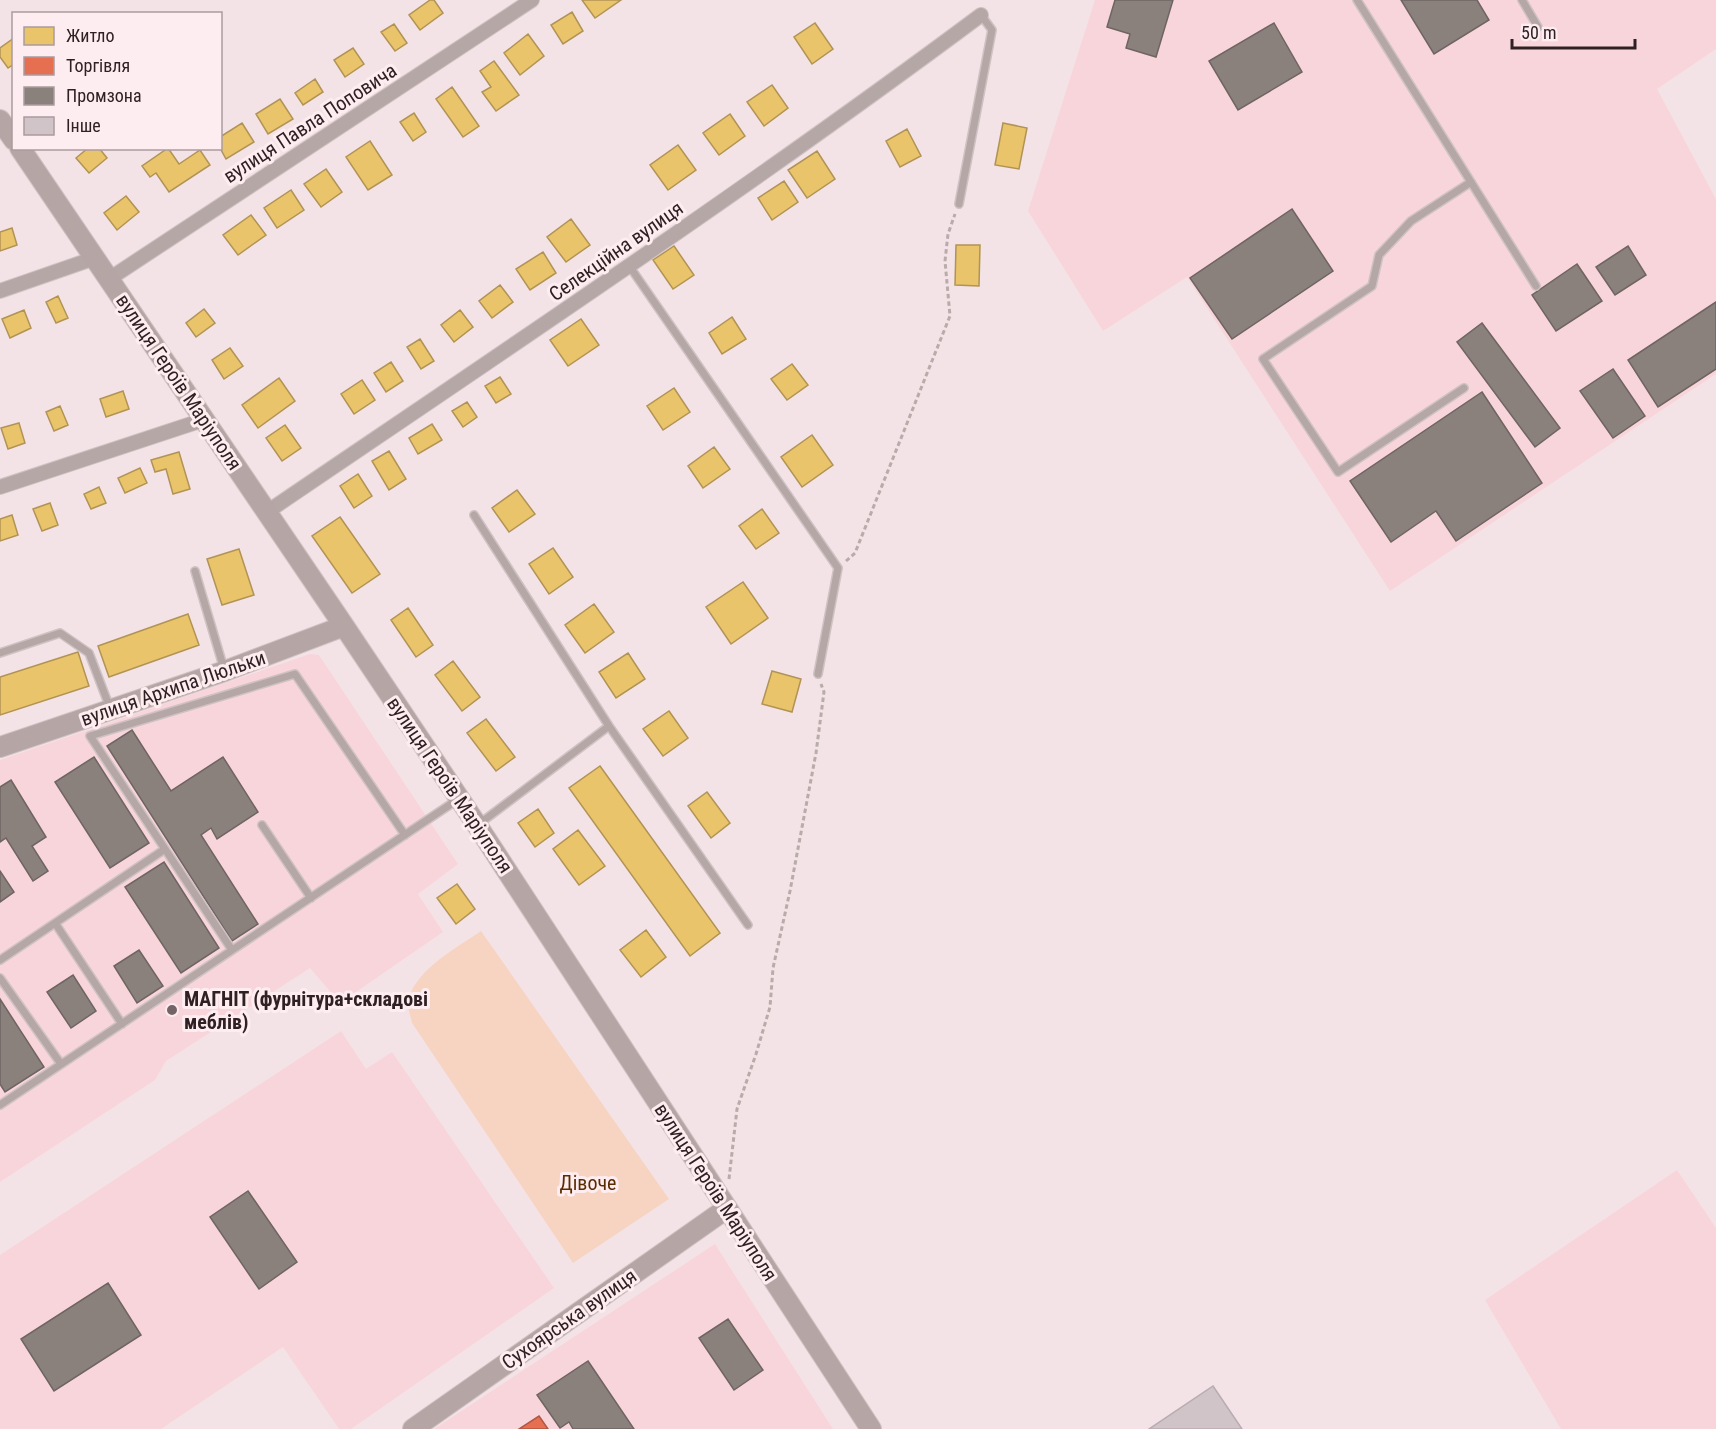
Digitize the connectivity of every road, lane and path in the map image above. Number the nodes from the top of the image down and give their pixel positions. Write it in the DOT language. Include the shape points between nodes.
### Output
graph roads {
  1 [pos="532,0"];
  2 [pos="1357,0"];
  3 [pos="1522,0"];
  4 [pos="981,15"];
  5 [pos="1538,27"];
  6 [pos="0,120"];
  7 [pos="12,137"];
  8 [pos="21,150"];
  9 [pos="1471,182"];
  10 [pos="959,204"];
  11 [pos="95,258"];
  12 [pos="630,267"];
  13 [pos="109,279"];
  14 [pos="1536,286"];
  15 [pos="0,291"];
  16 [pos="1464,388"];
  17 [pos="203,420"];
  18 [pos="0,487"];
  19 [pos="267,512"];
  20 [pos="474,515"];
  21 [pos="838,568"];
  22 [pos="195,571"];
  23 [pos="344,626"];
  24 [pos="0,653"];
  25 [pos="225,671"];
  26 [pos="818,674"];
  27 [pos="111,711"];
  28 [pos="609,726"];
  29 [pos="0,747"];
  30 [pos="459,799"];
  31 [pos="262,825"];
  32 [pos="477,825"];
  33 [pos="405,835"];
  34 [pos="165,849"];
  35 [pos="311,898"];
  36 [pos="55,923"];
  37 [pos="748,925"];
  38 [pos="232,950"];
  39 [pos="0,960"];
  40 [pos="0,978"];
  41 [pos="122,1024"];
  42 [pos="61,1064"];
  43 [pos="0,1105"];
  44 [pos="726,1209"];
  45 [pos="413,1429"];
  46 [pos="871,1429"];
  1 -- 13 [label="street, вулиця Павла Поповича"];
  2 -- 9 [label="lane"];
  3 -- 5 [label="lane"];
  4 -- 10 [label="lane" via="992,30"];
  4 -- 12 [label="street, Селекційна вулиця"];
  6 -- 7 [label="street"];
  8 -- 11 [label="street, вулиця Героїв Маріуполя"];
  9 -- 14 [label="lane"];
  9 -- 16 [label="lane" via="1412,221 1379,255 1372,286 1263,359 1338,472"];
  10 -- 21 [label="path" via="948,234 945,261 950,316 855,553"];
  11 -- 13 [label="street, вулиця Героїв Маріуполя"];
  11 -- 15 [label="street"];
  12 -- 19 [label="street, Селекційна вулиця"];
  12 -- 21 [label="lane"];
  13 -- 17 [label="street, вулиця Героїв Маріуполя"];
  17 -- 18 [label="street"];
  17 -- 19 [label="street, вулиця Героїв Маріуполя"];
  19 -- 23 [label="street, вулиця Героїв Маріуполя"];
  20 -- 28 [label="lane"];
  21 -- 26 [label="lane"];
  22 -- 25 [label="lane"];
  23 -- 25 [label="street, вулиця Архипа Люльки"];
  23 -- 30 [label="street, вулиця Героїв Маріуполя"];
  24 -- 27 [label="lane" via="60,633 88,653"];
  25 -- 27 [label="street, вулиця Архипа Люльки"];
  26 -- 44 [label="path" via="824,692 816,753 773,968 770,1007 737,1109"];
  27 -- 29 [label="street, вулиця Архипа Люльки"];
  28 -- 32 [label="lane"];
  28 -- 37 [label="lane"];
  30 -- 32 [label="street, вулиця Героїв Маріуполя"];
  30 -- 33 [label="lane"];
  31 -- 35 [label="lane"];
  32 -- 44 [label="street, вулиця Героїв Маріуполя"];
  33 -- 34 [label="lane" via="295,674 90,736"];
  33 -- 35 [label="lane"];
  34 -- 36 [label="lane"];
  34 -- 38 [label="lane"];
  35 -- 38 [label="lane"];
  36 -- 39 [label="lane"];
  36 -- 41 [label="lane"];
  38 -- 41 [label="lane"];
  40 -- 42 [label="lane"];
  41 -- 42 [label="lane"];
  42 -- 43 [label="lane"];
  44 -- 45 [label="street, Сухоярська вулиця"];
  44 -- 46 [label="street, вулиця Героїв Маріуполя"];
}
